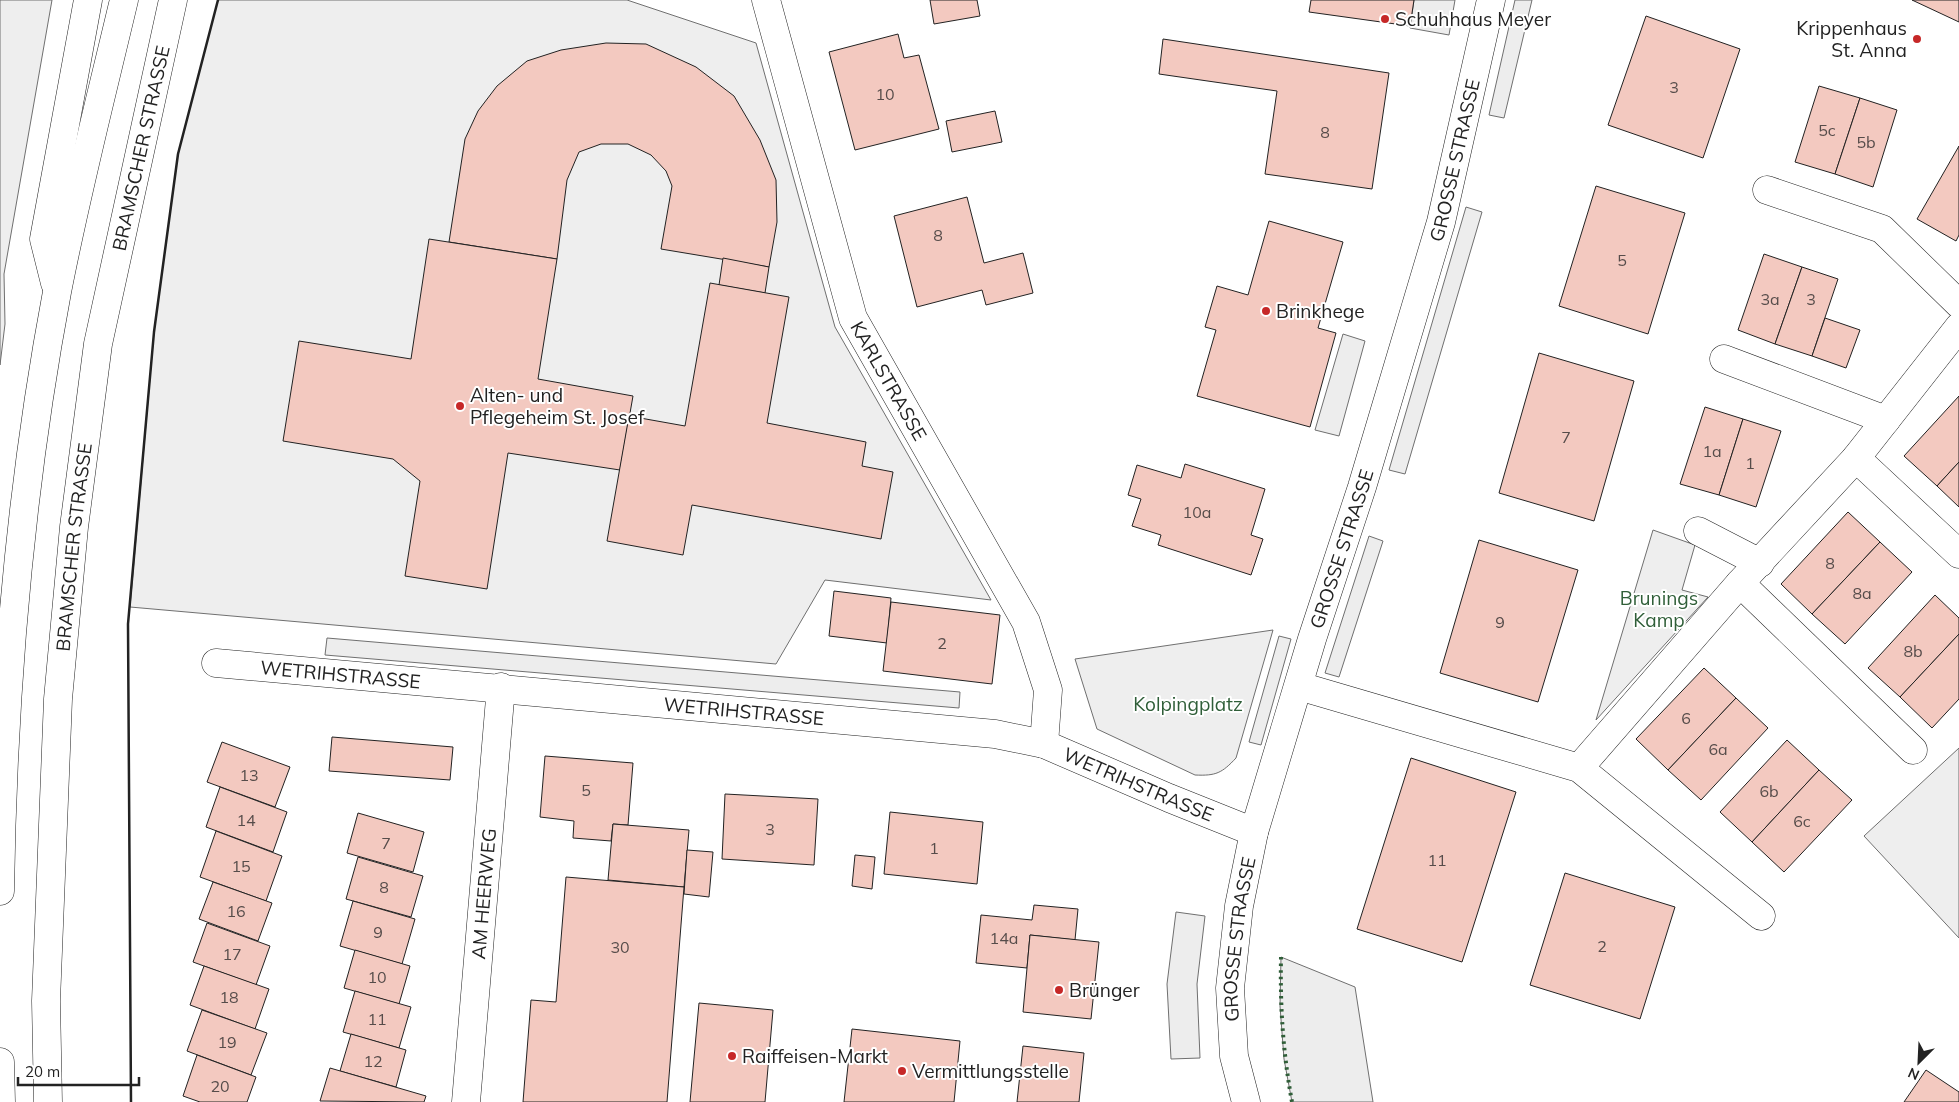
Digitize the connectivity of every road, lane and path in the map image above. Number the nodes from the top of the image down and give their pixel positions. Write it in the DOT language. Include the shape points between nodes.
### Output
graph roads {
  1 [pos="88,0"];
  2 [pos="124,0"];
  3 [pos="173,0"];
  4 [pos="766,0"];
  5 [pos="1491,0"];
  6 [pos="1767,190"];
  7 [pos="57,291"];
  8 [pos="1959,304"];
  9 [pos="1959,327"];
  10 [pos="1724,358"];
  11 [pos="1886,420"];
  12 [pos="1856,458"];
  13 [pos="1698,531"];
  14 [pos="1959,554"];
  15 [pos="1760,563"];
  16 [pos="1740,583"];
  17 [pos="216,663"];
  18 [pos="1298,686"];
  19 [pos="501,687"];
  20 [pos="1044,744"];
  21 [pos="1913,750"];
  22 [pos="1579,768"];
  23 [pos="1254,832"];
  24 [pos="0,891"];
  25 [pos="1761,916"];
  26 [pos="0,1062"];
  27 [pos="1,1102"];
  28 [pos="48,1102"];
  29 [pos="466,1102"];
  30 [pos="1246,1102"];
  1 -- 7 [label="main road" via="44,239"];
  2 -- 7 [label="main road"];
  3 -- 28 [label="main road, BRAMSCHER STRASSE" via="98,344 74,527 58,699 46,1001"];
  4 -- 20 [label="main road, KARLSTRASSE" via="853,318 1026,622 1048,690"];
  5 -- 18 [label="main road, GROSSE STRASSE" via="1441,222 1362,487"];
  6 -- 8 [label="main road" via="1882,229"];
  7 -- 24 [label="main road" via="23,523 8,674"];
  9 -- 11 [label="main road"];
  10 -- 11 [label="main road"];
  11 -- 12 [label="main road"];
  12 -- 14 [label="main road"];
  12 -- 15 [label="main road"];
  13 -- 15 [label="main road"];
  15 -- 16 [label="main road"];
  16 -- 21 [label="main road"];
  16 -- 22 [label="main road"];
  17 -- 19 [label="main road, WETRIHSTRASSE"];
  18 -- 22 [label="main road"];
  18 -- 23 [label="main road, GROSSE STRASSE"];
  19 -- 20 [label="main road, WETRIHSTRASSE" via="995,734"];
  19 -- 29 [label="main road, AM HEERWEG"];
  20 -- 23 [label="main road, WETRIHSTRASSE"];
  22 -- 25 [label="main road"];
  23 -- 30 [label="main road, GROSSE STRASSE" via="1239,906 1230,988 1234,1056"];
  26 -- 27 [label="main road"];
}
